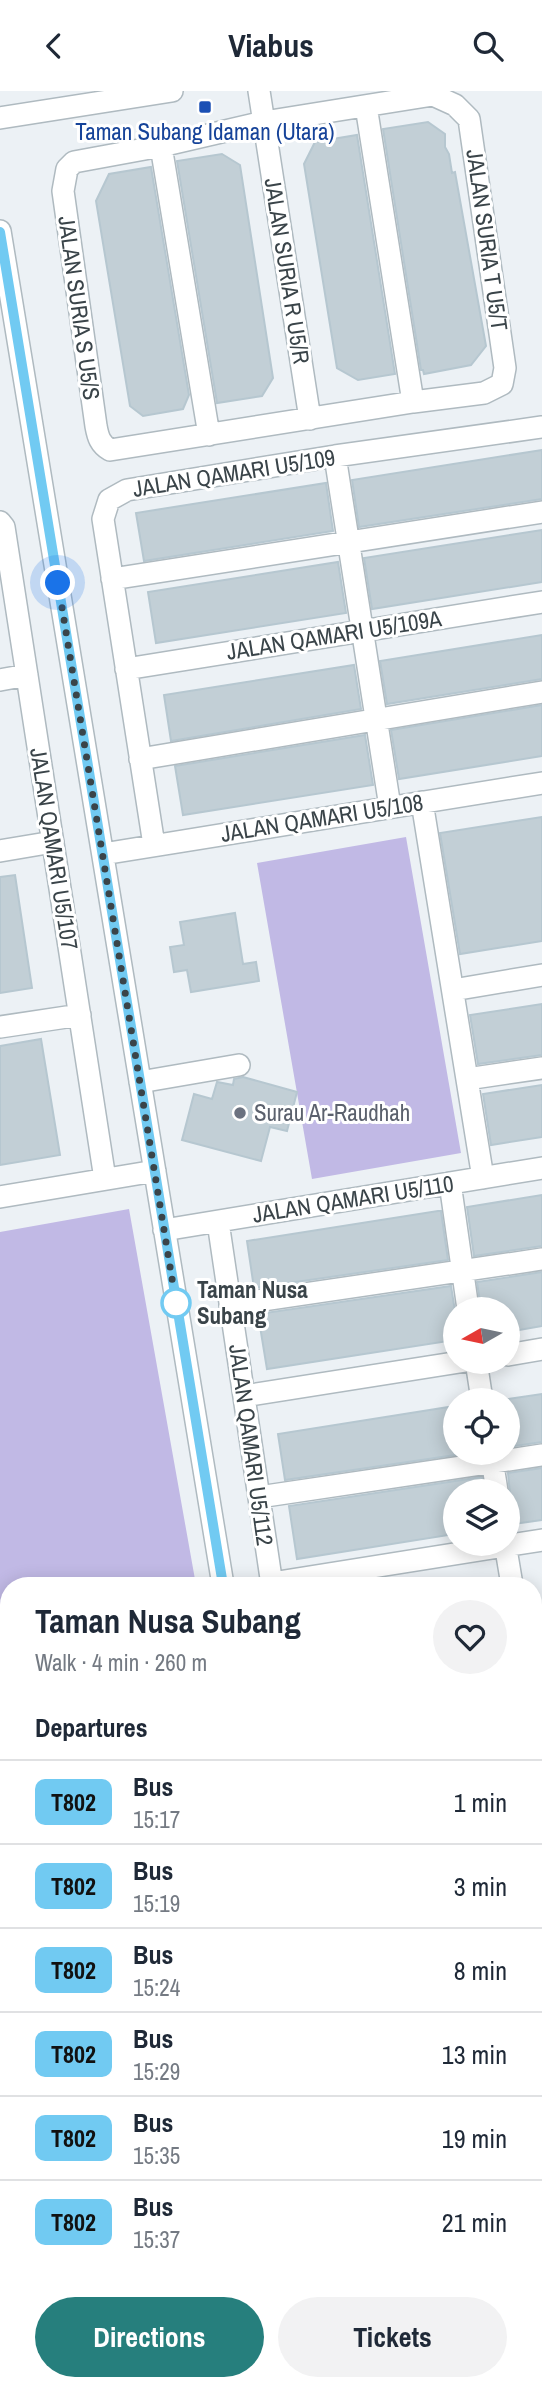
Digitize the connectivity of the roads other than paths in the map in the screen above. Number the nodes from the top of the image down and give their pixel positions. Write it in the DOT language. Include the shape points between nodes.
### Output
graph roads {
  1 [pos="172,91"];
  2 [pos="259,91"];
  3 [pos="366,106"];
  4 [pos="0,118"];
  5 [pos="264,122"];
  6 [pos="161,146"];
  7 [pos="0,231"];
  8 [pos="412,402"];
  9 [pos="310,419"];
  10 [pos="542,427"];
  11 [pos="209,435"];
  12 [pos="335,456"];
  13 [pos="542,512"];
  14 [pos="0,521"];
  15 [pos="348,543"];
  16 [pos="113,579"];
  17 [pos="542,602"];
  18 [pos="362,631"];
  19 [pos="126,669"];
  20 [pos="27,675"];
  21 [pos="0,680"];
  22 [pos="542,692"];
  23 [pos="377,720"];
  24 [pos="140,758"];
  25 [pos="542,783"];
  26 [pos="422,802"];
  27 [pos="390,807"];
  28 [pos="53,842"];
  29 [pos="154,845"];
  30 [pos="0,851"];
  31 [pos="103,854"];
  32 [pos="542,975"];
  33 [pos="453,990"];
  34 [pos="80,1015"];
  35 [pos="0,1027"];
  36 [pos="239,1065"];
  37 [pos="542,1068"];
  38 [pos="467,1079"];
  39 [pos="140,1082"];
  40 [pos="542,1168"];
  41 [pos="155,1171"];
  42 [pos="483,1178"];
  43 [pos="105,1179"];
  44 [pos="450,1183"];
  45 [pos="0,1197"];
  46 [pos="218,1221"];
  47 [pos="164,1230"];
  48 [pos="542,1259"];
  49 [pos="463,1272"];
  50 [pos="466,1297"];
  51 [pos="230,1305"];
  52 [pos="542,1349"];
  53 [pos="520,1353"];
  54 [pos="443,1365"];
  55 [pos="244,1396"];
  56 [pos="542,1455"];
  57 [pos="520,1456"];
  58 [pos="450,1465"];
  59 [pos="259,1497"];
  60 [pos="542,1540"];
  61 [pos="520,1543"];
  62 [pos="443,1555"];
  63 [pos="507,1556"];
  64 [pos="222,1577"];
  65 [pos="271,1577"];
  66 [pos="314,1577"];
  67 [pos="511,1577"];
  1 -- 4 [label="street"];
  2 -- 5 [label="street, JALAN SURIA R U5/R"];
  3 -- 5 [label="street"];
  3 -- 8 [label="street"];
  3 -- 8 [label="street, JALAN SURIA T U5/T" via="433,95 455,105 469,119 505,368 502,384 484,393"];
  5 -- 6 [label="street"];
  5 -- 9 [label="street, JALAN SURIA R U5/R"];
  6 -- 11 [label="street"];
  6 -- 11 [label="street, JALAN SURIA S U5/S" via="74,162 67,169 63,191 96,426 98,438 110,450"];
  7 -- 31 [label="street"];
  8 -- 9 [label="street"];
  9 -- 11 [label="street"];
  10 -- 12 [label="street, JALAN QAMARI U5/109"];
  12 -- 15 [label="street"];
  12 -- 16 [label="street, JALAN QAMARI U5/109" via="117,494 109,500 103,519"];
  13 -- 15 [label="street"];
  14 -- 20 [label="street, JALAN QAMARI U5/107"];
  15 -- 16 [label="street"];
  15 -- 18 [label="street"];
  16 -- 19 [label="street, JALAN QAMARI U5/109"];
  17 -- 18 [label="street, JALAN QAMARI U5/109A"];
  18 -- 19 [label="street, JALAN QAMARI U5/109A"];
  18 -- 23 [label="street"];
  19 -- 24 [label="street, JALAN QAMARI U5/109"];
  20 -- 21 [label="street"];
  20 -- 28 [label="street, JALAN QAMARI U5/107"];
  22 -- 23 [label="street"];
  23 -- 24 [label="street"];
  23 -- 27 [label="street"];
  24 -- 29 [label="street, JALAN QAMARI U5/109"];
  25 -- 26 [label="street, JALAN QAMARI U5/108"];
  26 -- 27 [label="street, JALAN QAMARI U5/108"];
  26 -- 33 [label="street"];
  27 -- 29 [label="street, JALAN QAMARI U5/108"];
  28 -- 30 [label="street"];
  28 -- 34 [label="street, JALAN QAMARI U5/107"];
  29 -- 31 [label="street, JALAN QAMARI U5/108"];
  31 -- 39 [label="street"];
  32 -- 33 [label="street"];
  33 -- 38 [label="street"];
  34 -- 35 [label="street"];
  34 -- 43 [label="street, JALAN QAMARI U5/107"];
  36 -- 39 [label="street"];
  37 -- 38 [label="street"];
  38 -- 42 [label="street"];
  39 -- 41 [label="street"];
  40 -- 42 [label="street, JALAN QAMARI U5/110"];
  41 -- 43 [label="street"];
  41 -- 47 [label="street"];
  42 -- 44 [label="street, JALAN QAMARI U5/110"];
  43 -- 45 [label="street"];
  44 -- 46 [label="street, JALAN QAMARI U5/110"];
  44 -- 49 [label="street"];
  46 -- 47 [label="street, JALAN QAMARI U5/110"];
  46 -- 51 [label="street, JALAN QAMARI U5/112"];
  47 -- 64 [label="street"];
  48 -- 49 [label="street"];
  49 -- 50 [label="street"];
  49 -- 51 [label="street"];
  51 -- 55 [label="street, JALAN QAMARI U5/112"];
  52 -- 53 [label="street"];
  54 -- 55 [label="street"];
  55 -- 59 [label="street, JALAN QAMARI U5/112"];
  56 -- 57 [label="street"];
  58 -- 59 [label="street"];
  59 -- 65 [label="street, JALAN QAMARI U5/112"];
  60 -- 61 [label="street"];
  62 -- 66 [label="street"];
  63 -- 67 [label="street"];
}
